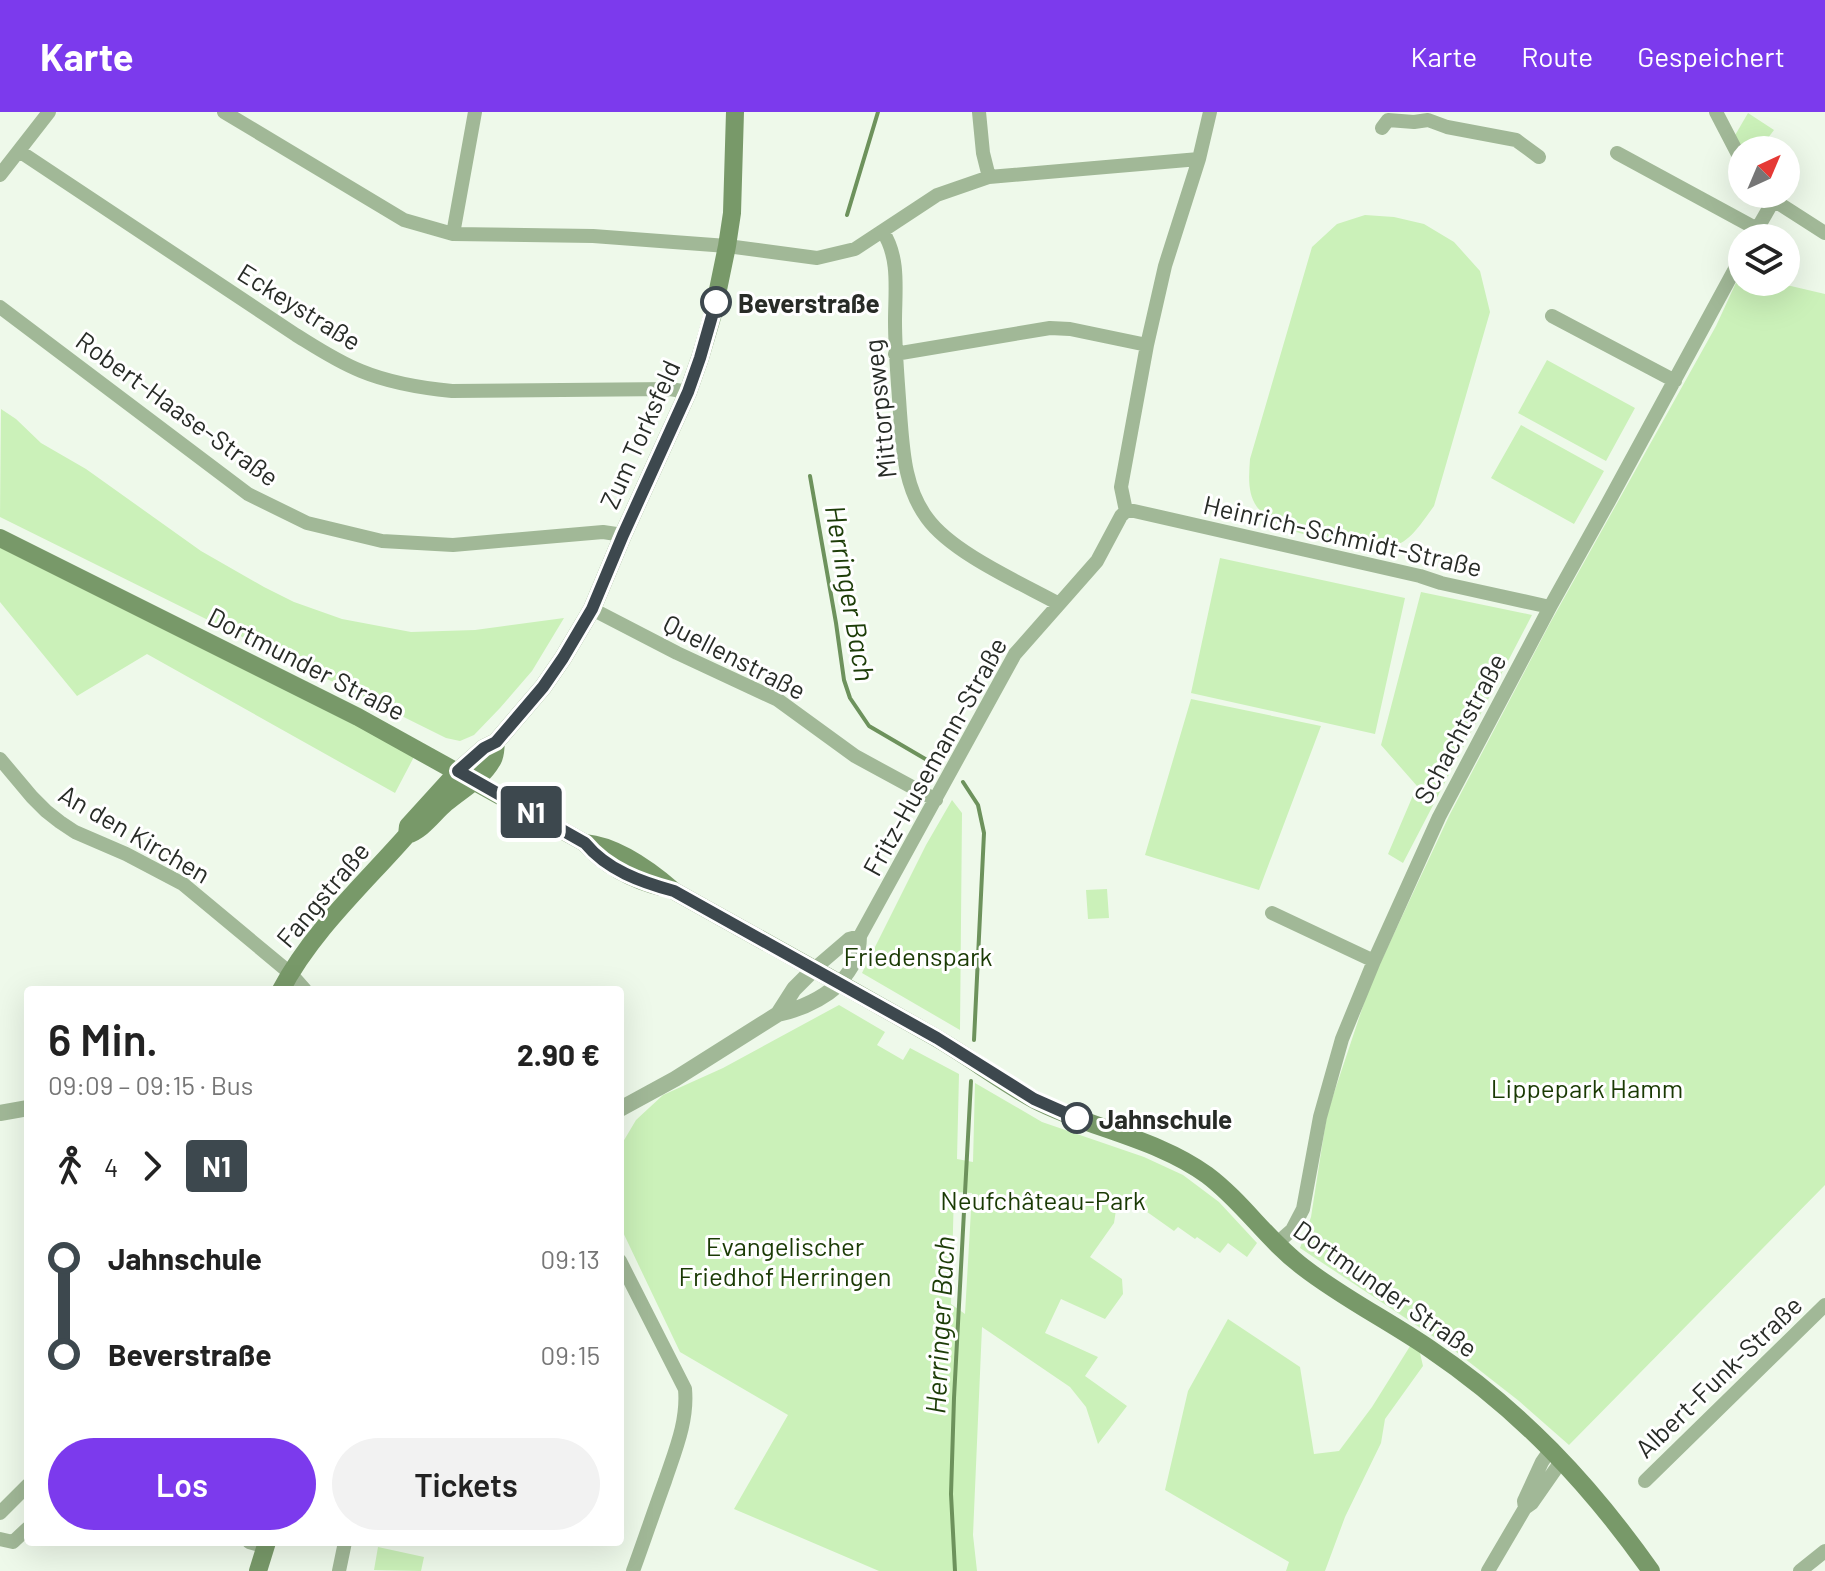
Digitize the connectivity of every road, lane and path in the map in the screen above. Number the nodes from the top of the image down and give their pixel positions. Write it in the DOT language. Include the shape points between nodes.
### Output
graph roads {
  1 [pos="49,112"];
  2 [pos="224,112"];
  3 [pos="475,112"];
  4 [pos="735,112"];
  5 [pos="979,112"];
  6 [pos="1210,112"];
  7 [pos="1716,112"];
  8 [pos="1428,116"];
  9 [pos="1382,128"];
  10 [pos="1728,136"];
  11 [pos="19,151"];
  12 [pos="1617,153"];
  13 [pos="1539,157"];
  14 [pos="1199,159"];
  15 [pos="0,175"];
  16 [pos="989,177"];
  17 [pos="1786,208"];
  18 [pos="1739,224"];
  19 [pos="883,232"];
  20 [pos="1825,233"];
  21 [pos="453,234"];
  22 [pos="727,246"];
  23 [pos="1728,282"];
  24 [pos="0,307"];
  25 [pos="1552,316"];
  26 [pos="1147,345"];
  27 [pos="895,354"];
  28 [pos="1675,381"];
  29 [pos="688,392"];
  30 [pos="1126,511"];
  31 [pos="623,535"];
  32 [pos="0,538"];
  33 [pos="1059,604"];
  34 [pos="1550,607"];
  35 [pos="592,609"];
  36 [pos="0,759"];
  37 [pos="466,776"];
  38 [pos="936,800"];
  39 [pos="1272,913"];
  40 [pos="860,936"];
  41 [pos="1374,961"];
  42 [pos="814,969"];
  43 [pos="290,973"];
  44 [pos="839,984"];
  45 [pos="283,986"];
  46 [pos="301,986"];
  47 [pos="778,1014"];
  48 [pos="624,1107"];
  49 [pos="24,1109"];
  50 [pos="0,1113"];
  51 [pos="1276,1244"];
  52 [pos="624,1269"];
  53 [pos="1825,1305"];
  54 [pos="1556,1454"];
  55 [pos="1645,1481"];
  56 [pos="24,1489"];
  57 [pos="0,1513"];
  58 [pos="24,1532"];
  59 [pos="0,1539"];
  60 [pos="260,1546"];
  61 [pos="344,1546"];
  62 [pos="1825,1551"];
  63 [pos="258,1571"];
  64 [pos="339,1571"];
  65 [pos="633,1571"];
  66 [pos="1488,1571"];
  67 [pos="1651,1571"];
  68 [pos="1800,1571"];
  1 -- 11 [label="street"];
  2 -- 21 [label="street" via="404,220"];
  3 -- 21 [label="street"];
  4 -- 22 [label="main road, Zum Torksfeld"];
  5 -- 16 [label="street"];
  6 -- 14 [label="street"];
  7 -- 10 [label="street"];
  8 -- 9 [label="street" via="1414,122 1388,120"];
  8 -- 13 [label="street" via="1447,127 1516,140"];
  11 -- 15 [label="street"];
  11 -- 29 [label="street, Eckeystraße" via="296,335 362,372 452,391"];
  12 -- 18 [label="street"];
  14 -- 16 [label="street"];
  14 -- 26 [label="street"];
  16 -- 19 [label="street" via="937,195"];
  17 -- 20 [label="street"];
  19 -- 22 [label="street" via="855,249 817,258"];
  19 -- 27 [label="street, Mittorpsweg" via="895,262"];
  21 -- 22 [label="street" via="593,236"];
  22 -- 29 [label="main road, Zum Torksfeld" via="713,314"];
  23 -- 28 [label="street, Schachtstraße"];
  24 -- 31 [label="street, Robert-Haase-Straße" via="248,494 307,523 382,541 453,545 603,532"];
  25 -- 28 [label="street"];
  26 -- 27 [label="street" via="1050,328"];
  26 -- 30 [label="street" via="1121,487"];
  27 -- 33 [label="street, Mittorpsweg" via="905,466 927,518 967,553"];
  28 -- 34 [label="street, Schachtstraße"];
  29 -- 31 [label="main road, Zum Torksfeld"];
  30 -- 33 [label="street, Fritz-Husemann-Straße" via="1097,561"];
  30 -- 34 [label="street, Heinrich-Schmidt-Straße"];
  31 -- 35 [label="main road, Zum Torksfeld"];
  32 -- 37 [label="main road, Dortmunder Straße"];
  33 -- 38 [label="street, Fritz-Husemann-Straße" via="1015,654"];
  34 -- 41 [label="street, Schachtstraße" via="1439,817"];
  35 -- 37 [label="main road, Zum Torksfeld" via="543,687 496,742 492,762"];
  35 -- 38 [label="street, Quellenstraße" via="778,700 855,756"];
  36 -- 43 [label="street, An den Kirchen" via="60,822 183,884"];
  37 -- 42 [label="main road, Dortmunder Straße" via="585,843 608,848"];
  37 -- 43 [label="main road, Fangstraße" via="408,826 407,835"];
  38 -- 40 [label="street, Fritz-Husemann-Straße"];
  39 -- 41 [label="street"];
  40 -- 42 [label="street, Fritz-Husemann-Straße"];
  40 -- 44 [label="street, Fritz-Husemann-Straße" via="856,960"];
  41 -- 51 [label="street, Schachtstraße" via="1338,1052 1303,1209 1292,1230"];
  42 -- 44 [label="main road, Dortmunder Straße"];
  42 -- 47 [label="street"];
  43 -- 45 [label="main road, Fangstraße"];
  43 -- 46 [label="street, An den Kirchen"];
  44 -- 47 [label="street" via="817,1000"];
  44 -- 51 [label="main road, Dortmunder Straße" via="1034,1099 1185,1162 1227,1193"];
  47 -- 48 [label="street"];
  49 -- 50 [label="street"];
  51 -- 54 [label="main road, Dortmunder Straße" via="1475,1382"];
  52 -- 65 [label="street" via="686,1397 684,1422"];
  53 -- 55 [label="street, Albert-Funk-Straße"];
  54 -- 66 [label="street" via="1542,1462 1525,1508"];
  54 -- 67 [label="main road, Dortmunder Straße"];
  56 -- 57 [label="street"];
  58 -- 59 [label="street" via="13,1542"];
  60 -- 63 [label="main road"];
  61 -- 64 [label="street"];
  62 -- 68 [label="street"];
}
